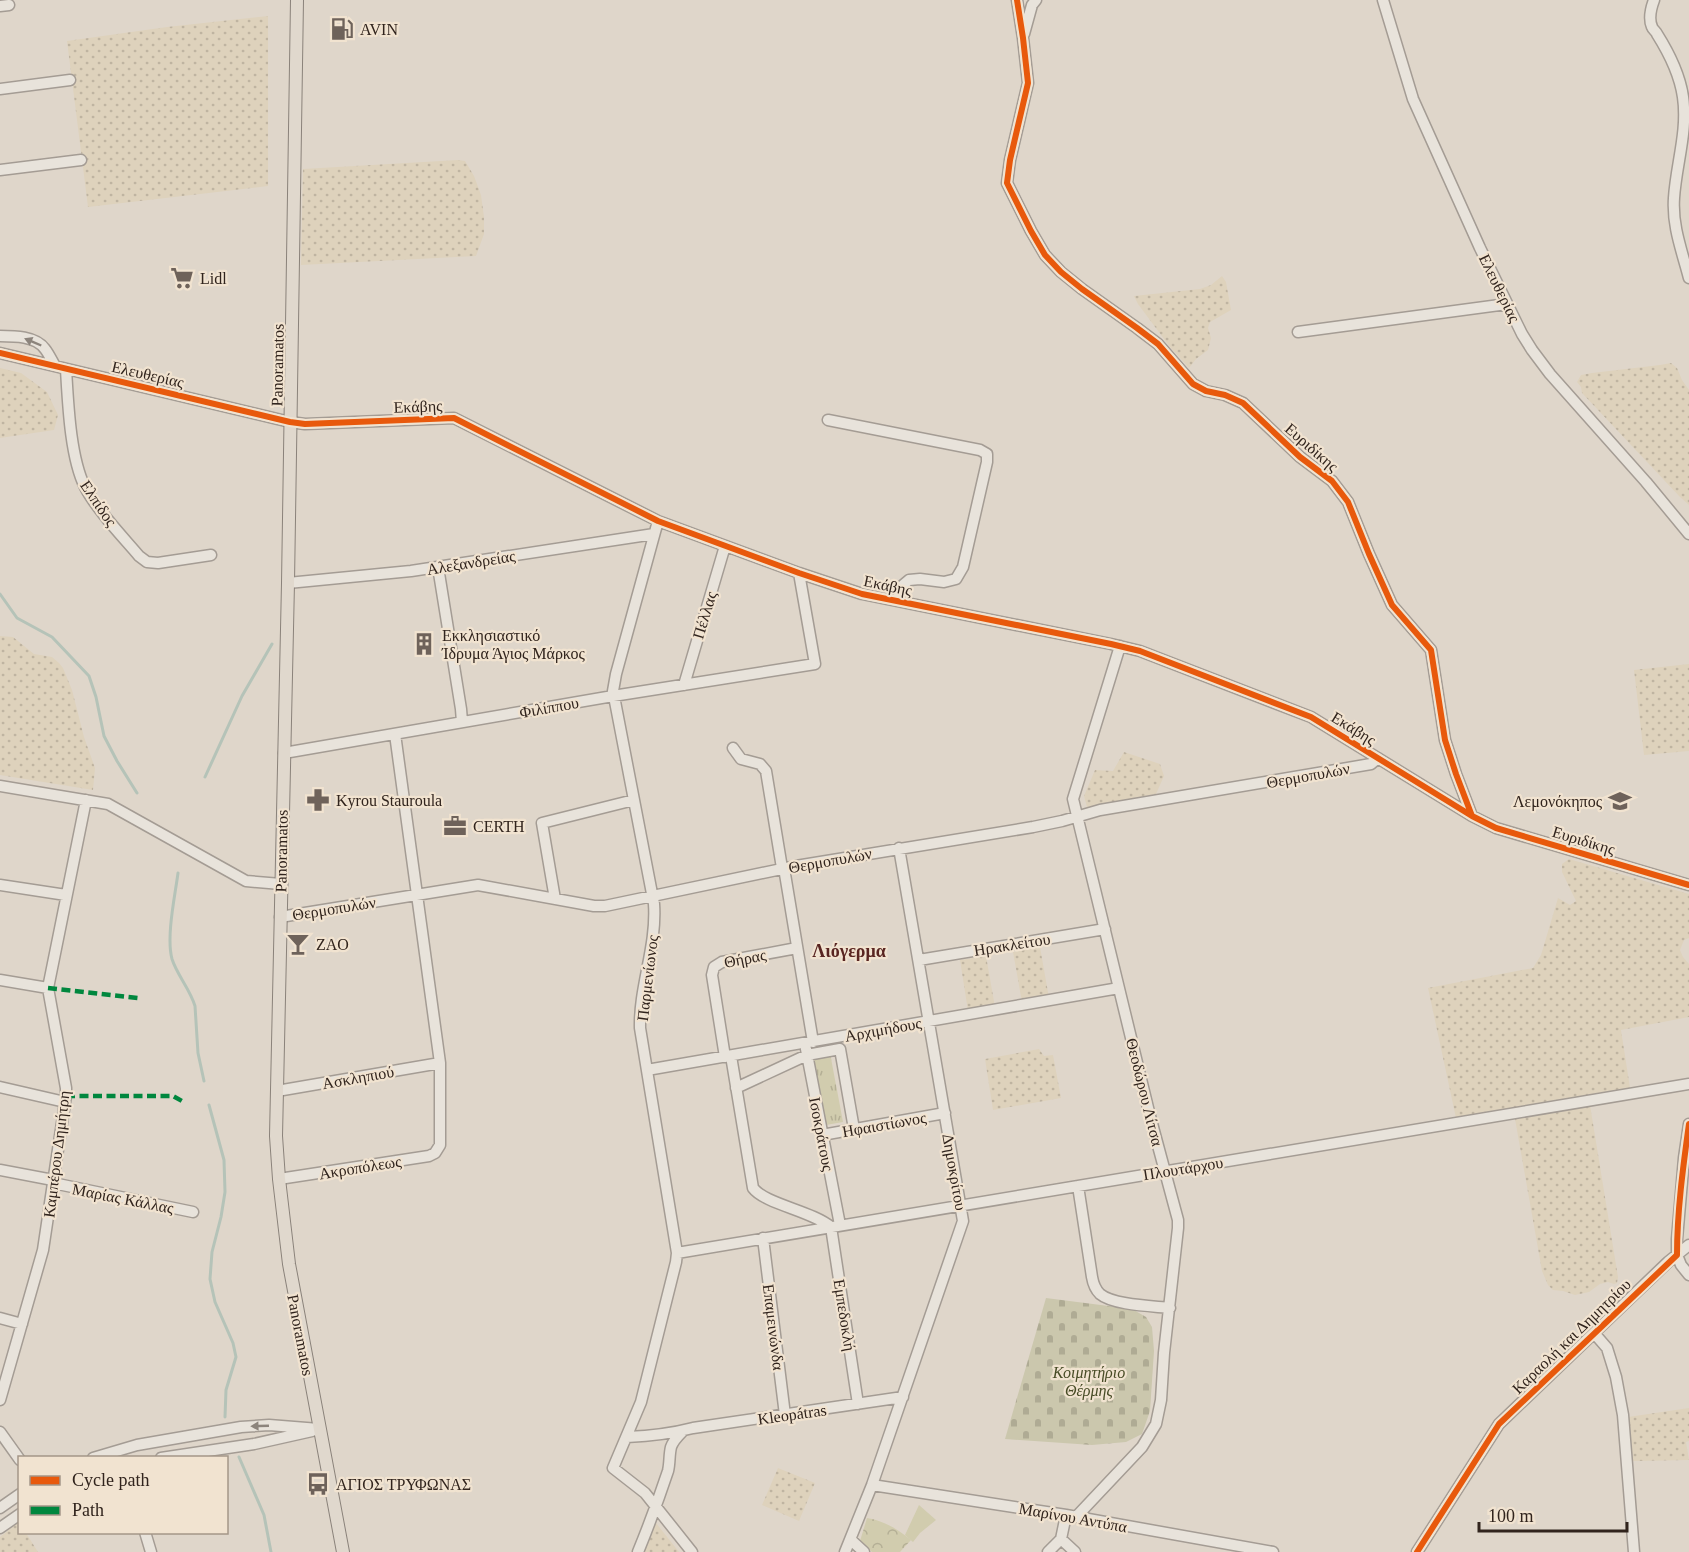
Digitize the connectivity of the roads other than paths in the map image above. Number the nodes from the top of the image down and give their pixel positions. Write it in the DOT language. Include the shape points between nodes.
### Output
graph roads {
  1 [pos="297,0"];
  2 [pos="1017,0"];
  3 [pos="1036,0"];
  4 [pos="1383,0"];
  5 [pos="1654,0"];
  6 [pos="1023,38"];
  7 [pos="70,80"];
  8 [pos="0,89"];
  9 [pos="81,160"];
  10 [pos="0,170"];
  11 [pos="1689,278"];
  12 [pos="1507,304"];
  13 [pos="1298,332"];
  14 [pos="0,336"];
  15 [pos="0,353"];
  16 [pos="60,367"];
  17 [pos="828,420"];
  18 [pos="290,422"];
  19 [pos="658,521"];
  20 [pos="654,534"];
  21 [pos="1689,534"];
  22 [pos="725,546"];
  23 [pos="211,555"];
  24 [pos="438,567"];
  25 [pos="799,573"];
  26 [pos="288,583"];
  27 [pos="897,601"];
  28 [pos="1120,646"];
  29 [pos="684,685"];
  30 [pos="613,696"];
  31 [pos="462,722"];
  32 [pos="395,734"];
  33 [pos="733,748"];
  34 [pos="284,753"];
  35 [pos="1378,758"];
  36 [pos="0,786"];
  37 [pos="86,800"];
  38 [pos="634,800"];
  39 [pos="1472,816"];
  40 [pos="1077,817"];
  41 [pos="899,848"];
  42 [pos="783,868"];
  43 [pos="281,884"];
  44 [pos="0,885"];
  45 [pos="1689,885"];
  46 [pos="66,895"];
  47 [pos="417,895"];
  48 [pos="653,896"];
  49 [pos="555,899"];
  50 [pos="280,917"];
  51 [pos="1105,929"];
  52 [pos="797,948"];
  53 [pos="919,960"];
  54 [pos="0,980"];
  55 [pos="48,988"];
  56 [pos="1119,988"];
  57 [pos="929,1022"];
  58 [pos="809,1042"];
  59 [pos="807,1055"];
  60 [pos="728,1056"];
  61 [pos="440,1063"];
  62 [pos="647,1070"];
  63 [pos="1689,1084"];
  64 [pos="0,1087"];
  65 [pos="736,1088"];
  66 [pos="277,1091"];
  67 [pos="65,1102"];
  68 [pos="945,1113"];
  69 [pos="1689,1124"];
  70 [pos="854,1129"];
  71 [pos="822,1135"];
  72 [pos="0,1170"];
  73 [pos="1164,1171"];
  74 [pos="279,1179"];
  75 [pos="53,1182"];
  76 [pos="1078,1186"];
  77 [pos="961,1205"];
  78 [pos="193,1212"];
  79 [pos="835,1226"];
  80 [pos="763,1238"];
  81 [pos="1689,1245"];
  82 [pos="677,1252"];
  83 [pos="1677,1255"];
  84 [pos="1689,1275"];
  85 [pos="1170,1308"];
  86 [pos="0,1318"];
  87 [pos="22,1324"];
  88 [pos="1594,1333"];
  89 [pos="903,1397"];
  90 [pos="0,1400"];
  91 [pos="858,1404"];
  92 [pos="785,1415"];
  93 [pos="319,1429"];
  94 [pos="0,1432"];
  95 [pos="682,1432"];
  96 [pos="627,1437"];
  97 [pos="99,1456"];
  98 [pos="174,1456"];
  99 [pos="18,1457"];
  100 [pos="872,1485"];
  101 [pos="18,1495"];
  102 [pos="656,1506"];
  103 [pos="0,1508"];
  104 [pos="18,1515"];
  105 [pos="1071,1516"];
  106 [pos="0,1528"];
  107 [pos="145,1534"];
  108 [pos="1061,1539"];
  109 [pos="851,1540"];
  110 [pos="151,1552"];
  111 [pos="343,1552"];
  112 [pos="638,1552"];
  113 [pos="692,1552"];
  114 [pos="845,1552"];
  115 [pos="864,1552"];
  116 [pos="1048,1552"];
  117 [pos="1075,1552"];
  118 [pos="1273,1552"];
  119 [pos="1417,1552"];
  120 [pos="1634,1552"];
  1 -- 18 [label="main road, Panoramatos"];
  2 -- 6 [label="street, Ευριδίκης"];
  3 -- 6 [label="street"];
  4 -- 12 [label="street, Ελευθερίας" via="1413,99"];
  5 -- 11 [label="street" via="1651,26 1670,59 1683,98 1674,217"];
  6 -- 39 [label="street, Ευριδίκης" via="1028,83 1007,183 1045,255 1082,289 1158,344 1193,384 1243,403 1338,488 1348,502 1392,605 1431,650 1445,740"];
  7 -- 8 [label="street"];
  9 -- 10 [label="street"];
  12 -- 13 [label="street"];
  12 -- 21 [label="street, Ελευθερίας" via="1544,366"];
  16 -- 14 [label="street, one-way" via="38,343"];
  15 -- 16 [label="street, Ελευθερίας"];
  16 -- 18 [label="street, Ελευθερίας"];
  16 -- 23 [label="street, Ελπίδος" via="76,460 95,502 147,562"];
  17 -- 27 [label="street" via="987,454 963,567 957,579 909,580"];
  18 -- 19 [label="street, Εκάβης" via="454,418"];
  18 -- 26 [label="main road, Panoramatos"];
  19 -- 20 [label="street, Παρμενίωνος"];
  19 -- 22 [label="street, Εκάβης"];
  20 -- 24 [label="street, Αλεξανδρείας"];
  20 -- 30 [label="street, Παρμενίωνος"];
  22 -- 25 [label="street, Εκάβης"];
  22 -- 29 [label="street, Πέλλας"];
  24 -- 26 [label="street, Αλεξανδρείας"];
  24 -- 31 [label="street"];
  25 -- 27 [label="street, Εκάβης"];
  25 -- 29 [label="street, Φιλίππου" via="815,664"];
  26 -- 34 [label="main road, Panoramatos"];
  27 -- 28 [label="street, Εκάβης"];
  28 -- 35 [label="street, Εκάβης" via="1311,717"];
  28 -- 40 [label="street, Θεοδώρου Λίτσα" via="1073,796"];
  29 -- 30 [label="street, Φιλίππου"];
  30 -- 31 [label="street, Φιλίππου"];
  30 -- 38 [label="street, Παρμενίωνος"];
  31 -- 32 [label="street, Φιλίππου"];
  32 -- 34 [label="street, Φιλίππου"];
  32 -- 47 [label="street"];
  33 -- 42 [label="street, Ισοκράτους" via="741,759 760,764 766,771"];
  34 -- 43 [label="main road, Panoramatos"];
  35 -- 39 [label="street, Εκάβης"];
  35 -- 40 [label="street, Θερμοπυλών" via="1371,764"];
  36 -- 37 [label="street"];
  37 -- 43 [label="street" via="115,807 246,881"];
  37 -- 46 [label="street, Καμπέρου Δημήτρη"];
  38 -- 48 [label="street, Παρμενίωνος"];
  38 -- 49 [label="street" via="542,823"];
  39 -- 45 [label="street, Ευριδίκης" via="1496,828"];
  40 -- 41 [label="street, Θερμοπυλών"];
  40 -- 51 [label="street, Θεοδώρου Λίτσα"];
  41 -- 42 [label="street, Θερμοπυλών"];
  41 -- 53 [label="street, Δημοκρίτου"];
  42 -- 48 [label="street, Θερμοπυλών"];
  42 -- 52 [label="street, Ισοκράτους"];
  43 -- 50 [label="main road, Panoramatos"];
  44 -- 46 [label="street"];
  46 -- 55 [label="street, Καμπέρου Δημήτρη"];
  47 -- 49 [label="street, Θερμοπυλών" via="478,885"];
  47 -- 50 [label="street, Θερμοπυλών"];
  47 -- 61 [label="street"];
  48 -- 49 [label="street, Θερμοπυλών" via="600,907"];
  48 -- 62 [label="street, Παρμενίωνος" via="654,926 640,1018"];
  50 -- 66 [label="main road, Panoramatos"];
  51 -- 53 [label="street, Ηρακλείτου"];
  51 -- 56 [label="street, Θεοδώρου Λίτσα"];
  52 -- 58 [label="street, Ισοκράτους"];
  52 -- 60 [label="street, Θήρας" via="722,962 714,967 712,975"];
  53 -- 57 [label="street, Δημοκρίτου"];
  54 -- 55 [label="street"];
  55 -- 67 [label="street, Καμπέρου Δημήτρη" via="66,1088"];
  56 -- 57 [label="street, Αρχιμήδους"];
  56 -- 73 [label="street, Θεοδώρου Λίτσα"];
  57 -- 58 [label="street, Αρχιμήδους"];
  57 -- 68 [label="street, Δημοκρίτου"];
  58 -- 59 [label="street, Ισοκράτους"];
  58 -- 60 [label="street, Αρχιμήδους"];
  59 -- 65 [label="street"];
  59 -- 70 [label="street" via="840,1049"];
  59 -- 71 [label="street, Ισοκράτους"];
  60 -- 62 [label="street, Αρχιμήδους"];
  60 -- 65 [label="street"];
  61 -- 66 [label="street, Ασκληπιού"];
  61 -- 74 [label="street, Ακροπόλεως" via="440,1144 435,1153"];
  62 -- 82 [label="street, Παρμενίωνος"];
  63 -- 73 [label="street, Πλουτάρχου"];
  64 -- 67 [label="street"];
  65 -- 79 [label="street" via="753,1188"];
  66 -- 74 [label="main road, Panoramatos"];
  67 -- 75 [label="street, Καμπέρου Δημήτρη"];
  68 -- 70 [label="street, Ηφαιστίωνος"];
  68 -- 77 [label="street, Δημοκρίτου"];
  69 -- 83 [label="street"];
  70 -- 71 [label="street, Ηφαιστίωνος"];
  71 -- 79 [label="street, Ισοκράτους"];
  72 -- 75 [label="street, Μαρίας Κάλλας"];
  73 -- 76 [label="street, Πλουτάρχου"];
  73 -- 85 [label="street, Θεοδώρου Λίτσα" via="1178,1220"];
  74 -- 93 [label="main road, Panoramatos" via="289,1264"];
  75 -- 78 [label="street, Μαρίας Κάλλας"];
  75 -- 87 [label="street, Καμπέρου Δημήτρη" via="43,1251"];
  76 -- 77 [label="street, Πλουτάρχου"];
  76 -- 85 [label="street" via="1096,1289 1113,1300"];
  77 -- 79 [label="street, Πλουτάρχου"];
  77 -- 89 [label="street, Δημοκρίτου" via="963,1221"];
  79 -- 80 [label="street, Πλουτάρχου"];
  79 -- 91 [label="street, Εμπεδοκλή"];
  80 -- 82 [label="street, Πλουτάρχου"];
  80 -- 92 [label="street, Επαμεινώνδα"];
  81 -- 83 [label="street, Καραολή και Δημητρίου"];
  82 -- 96 [label="street, Παρμενίωνος" via="641,1402"];
  83 -- 84 [label="street"];
  83 -- 88 [label="street, Καραολή και Δημητρίου"];
  85 -- 105 [label="street, Θεοδώρου Λίτσα" via="1156,1424 1142,1447"];
  86 -- 87 [label="street"];
  87 -- 90 [label="street, Καμπέρου Δημήτρη"];
  88 -- 119 [label="street, Καραολή και Δημητρίου" via="1499,1424"];
  88 -- 120 [label="street" via="1608,1351 1618,1386"];
  89 -- 91 [label="street, Kleopátras"];
  89 -- 100 [label="street, Δημοκρίτου"];
  91 -- 92 [label="street, Kleopátras"];
  92 -- 95 [label="street, Kleopátras"];
  93 -- 97 [label="street, one-way" via="241,1427 137,1444"];
  93 -- 98 [label="street"];
  93 -- 111 [label="main road, Panoramatos"];
  94 -- 99 [label="street"];
  95 -- 96 [label="street, Kleopátras"];
  95 -- 102 [label="street" via="670,1450 669,1467"];
  96 -- 102 [label="street, Παρμενίωνος" via="613,1468"];
  100 -- 105 [label="street, Μαρίνου Αντύπα"];
  100 -- 109 [label="street, Δημοκρίτου"];
  101 -- 103 [label="street"];
  102 -- 112 [label="street"];
  102 -- 113 [label="street"];
  104 -- 106 [label="street"];
  105 -- 108 [label="street"];
  105 -- 118 [label="street, Μαρίνου Αντύπα"];
  107 -- 110 [label="street"];
  108 -- 116 [label="street"];
  108 -- 117 [label="street"];
  109 -- 114 [label="street, Δημοκρίτου"];
  109 -- 115 [label="street"];
}
